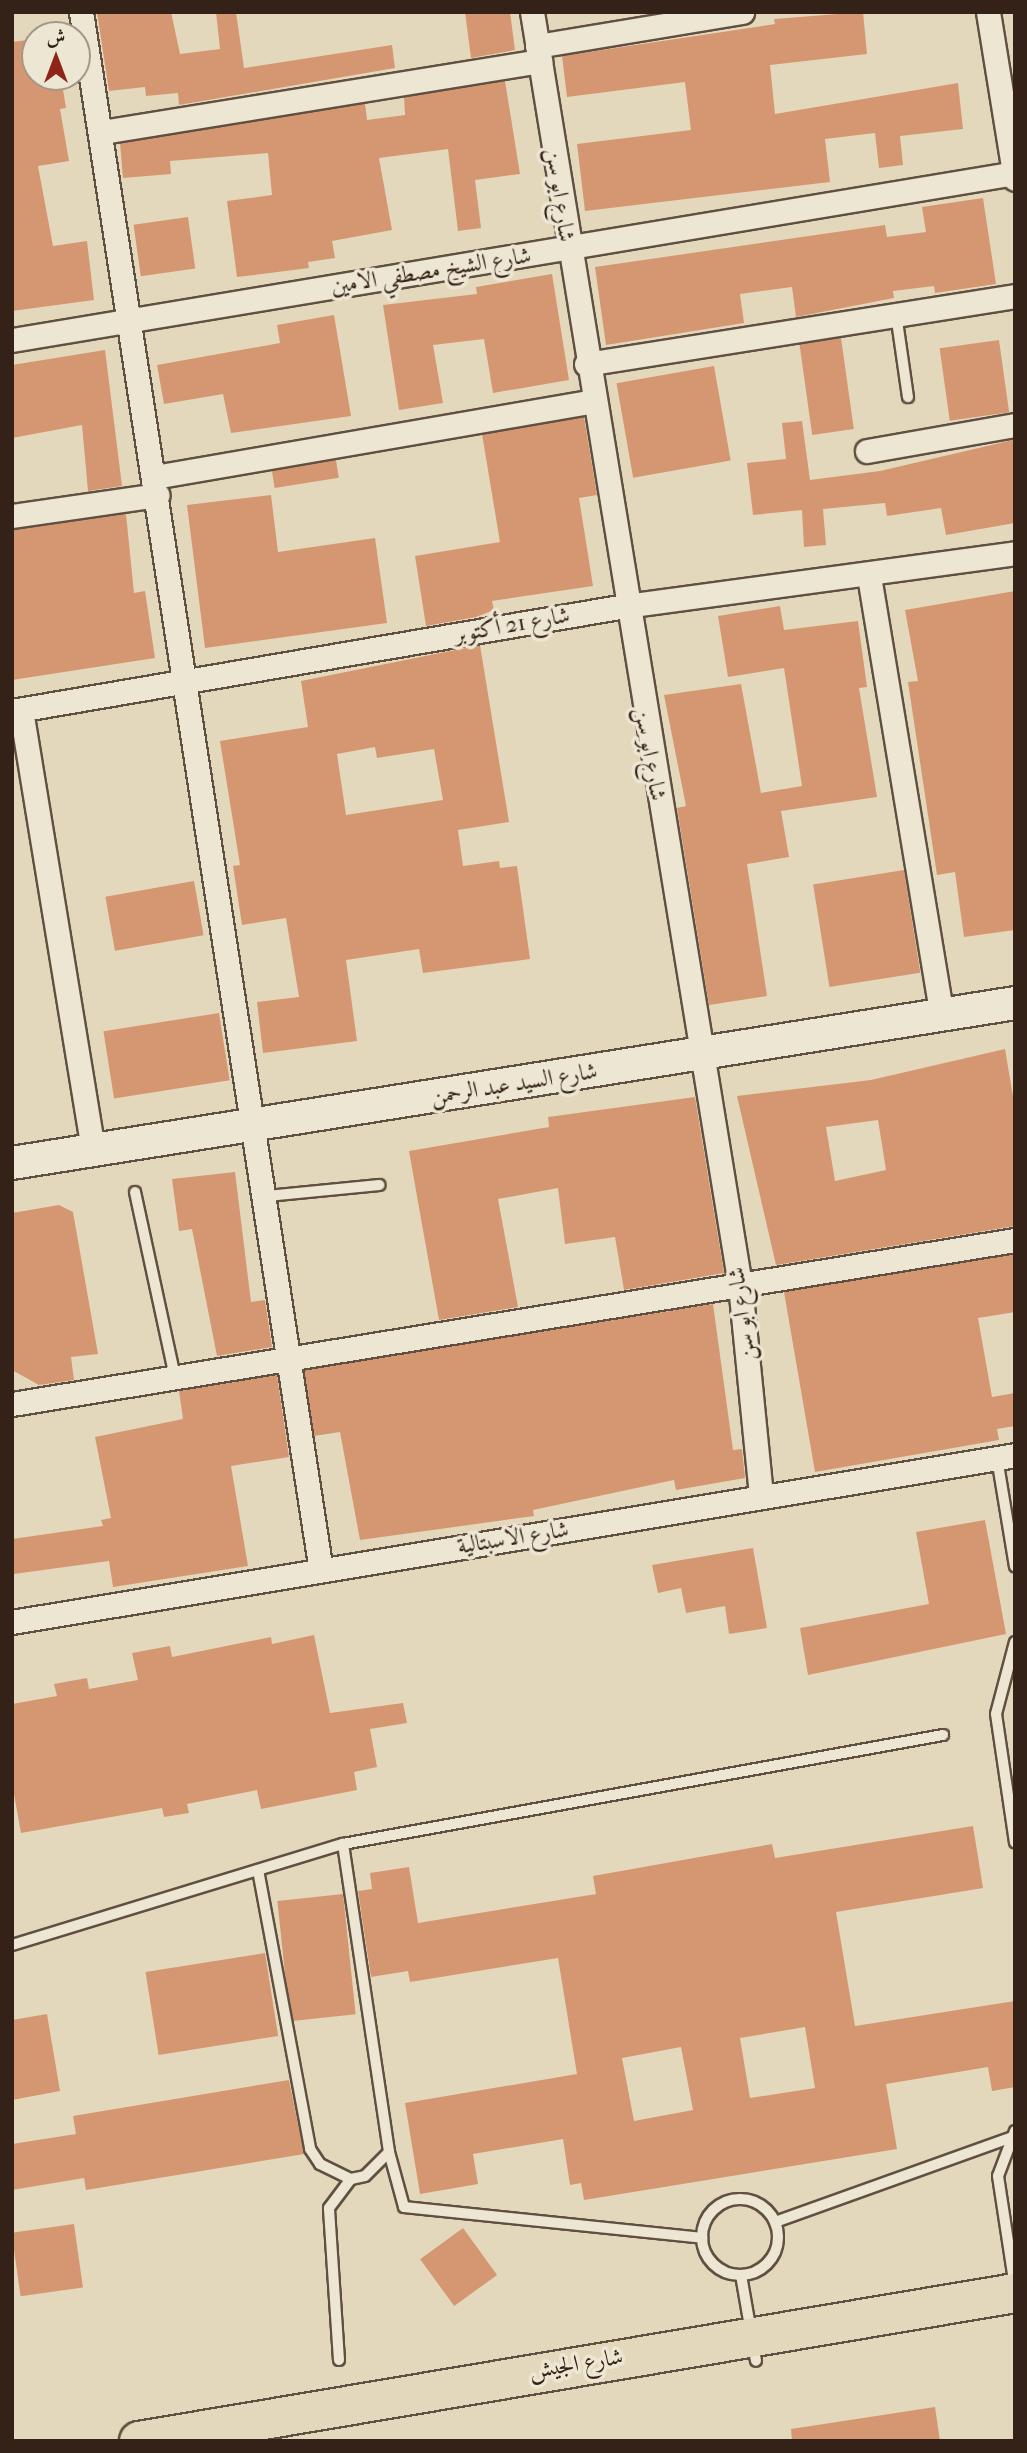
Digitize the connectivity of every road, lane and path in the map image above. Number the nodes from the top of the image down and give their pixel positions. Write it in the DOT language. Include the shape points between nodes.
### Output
graph roads {
  1 [pos="82,12"];
  2 [pos="532,12"];
  3 [pos="742,12"];
  4 [pos="988,12"];
  5 [pos="539,53"];
  6 [pos="102,132"];
  7 [pos="1014,175"];
  8 [pos="568,249"];
  9 [pos="1015,296"];
  10 [pos="896,314"];
  11 [pos="128,321"];
  12 [pos="12,340"];
  13 [pos="586,364"];
  14 [pos="908,397"];
  15 [pos="592,401"];
  16 [pos="1015,425"];
  17 [pos="867,452"];
  18 [pos="155,486"];
  19 [pos="12,516"];
  20 [pos="1015,553"];
  21 [pos="869,576"];
  22 [pos="625,606"];
  23 [pos="184,681"];
  24 [pos="17,710"];
  25 [pos="1015,1003"];
  26 [pos="942,1015"];
  27 [pos="701,1054"];
  28 [pos="257,1122"];
  29 [pos="93,1150"];
  30 [pos="12,1163"];
  31 [pos="379,1185"];
  32 [pos="135,1192"];
  33 [pos="267,1196"];
  34 [pos="1015,1240"];
  35 [pos="740,1285"];
  36 [pos="290,1358"];
  37 [pos="175,1377"];
  38 [pos="12,1404"];
  39 [pos="1006,1456"];
  40 [pos="761,1497"];
  41 [pos="1015,1567"];
  42 [pos="321,1571"];
  43 [pos="12,1622"];
  44 [pos="1015,1642"];
  45 [pos="943,1735"];
  46 [pos="1015,1843"];
  47 [pos="343,1844"];
  48 [pos="258,1870"];
  49 [pos="12,1945"];
  50 [pos="1012,2134"];
  51 [pos="389,2152"];
  52 [pos="351,2179"];
  53 [pos="775,2222"];
  54 [pos="702,2238"];
  55 [pos="741,2276"];
  56 [pos="1015,2287"];
  57 [pos="1015,2293"];
  58 [pos="1015,2318"];
  59 [pos="754,2348"];
  60 [pos="339,2360"];
  61 [pos="353,2415"];
  62 [pos="139,2441"];
  63 [pos="271,2441"];
  1 -- 6 [label="street"];
  2 -- 5 [label="street, شارع ابو سن"];
  3 -- 5 [label="street"];
  4 -- 7 [label="street"];
  5 -- 6 [label="street"];
  5 -- 8 [label="street, شارع ابو سن"];
  6 -- 11 [label="street"];
  7 -- 8 [label="street, شارع الشيخ مصطفي الامين"];
  8 -- 11 [label="street, شارع الشيخ مصطفي الامين"];
  8 -- 13 [label="street, شارع ابو سن"];
  9 -- 10 [label="street"];
  10 -- 13 [label="street"];
  10 -- 14 [label="lane"];
  11 -- 12 [label="street, شارع الشيخ مصطفي الامين"];
  11 -- 18 [label="street"];
  13 -- 15 [label="street, شارع ابو سن"];
  15 -- 18 [label="street"];
  15 -- 22 [label="street, شارع ابو سن"];
  16 -- 17 [label="street"];
  18 -- 19 [label="street"];
  18 -- 23 [label="street"];
  20 -- 21 [label="street, شارع 21 أكتوبر"];
  21 -- 22 [label="street, شارع 21 أكتوبر"];
  21 -- 26 [label="street"];
  22 -- 23 [label="street, شارع 21 أكتوبر"];
  22 -- 27 [label="street, شارع ابو سن"];
  23 -- 24 [label="street, شارع 21 أكتوبر"];
  23 -- 28 [label="street"];
  24 -- 29 [label="street"];
  25 -- 26 [label="street, شارع السيد عبد الرحمن"];
  26 -- 27 [label="street, شارع السيد عبد الرحمن"];
  27 -- 28 [label="street, شارع السيد عبد الرحمن"];
  27 -- 35 [label="street, شارع ابو سن"];
  28 -- 29 [label="street, شارع السيد عبد الرحمن"];
  28 -- 33 [label="street"];
  29 -- 30 [label="street, شارع السيد عبد الرحمن"];
  31 -- 33 [label="lane"];
  32 -- 37 [label="lane"];
  33 -- 36 [label="street"];
  34 -- 35 [label="street"];
  35 -- 36 [label="street"];
  35 -- 40 [label="street, شارع ابو سن"];
  36 -- 37 [label="street"];
  36 -- 42 [label="street"];
  37 -- 38 [label="street"];
  39 -- 40 [label="street, شارع الاسبتالية"];
  39 -- 41 [label="lane"];
  40 -- 42 [label="street, شارع الاسبتالية"];
  42 -- 43 [label="street, شارع الاسبتالية"];
  44 -- 46 [label="lane" via="996,1714"];
  45 -- 47 [label="lane"];
  47 -- 48 [label="lane"];
  47 -- 51 [label="lane"];
  48 -- 49 [label="lane"];
  48 -- 52 [label="lane" via="310,2149 320,2164"];
  50 -- 53 [label="lane"];
  50 -- 56 [label="lane" via="998,2176"];
  51 -- 52 [label="lane" via="365,2176"];
  51 -- 54 [label="lane" via="404,2207"];
  52 -- 60 [label="lane" via="329,2208"];
  53 -- 54 [label="lane" via="766,2210 739,2199 712,2211"];
  53 -- 55 [label="lane" via="776,2251 756,2272"];
  54 -- 55 [label="lane" via="714,2265"];
  55 -- 59 [label="lane"];
  57 -- 59 [label="highway, شارع الجيش"];
  58 -- 59 [label="highway, شارع الجيش"];
  59 -- 61 [label="highway, شارع الجيش"];
  61 -- 62 [label="highway, شارع الجيش"];
  61 -- 63 [label="highway, شارع الجيش"];
}
